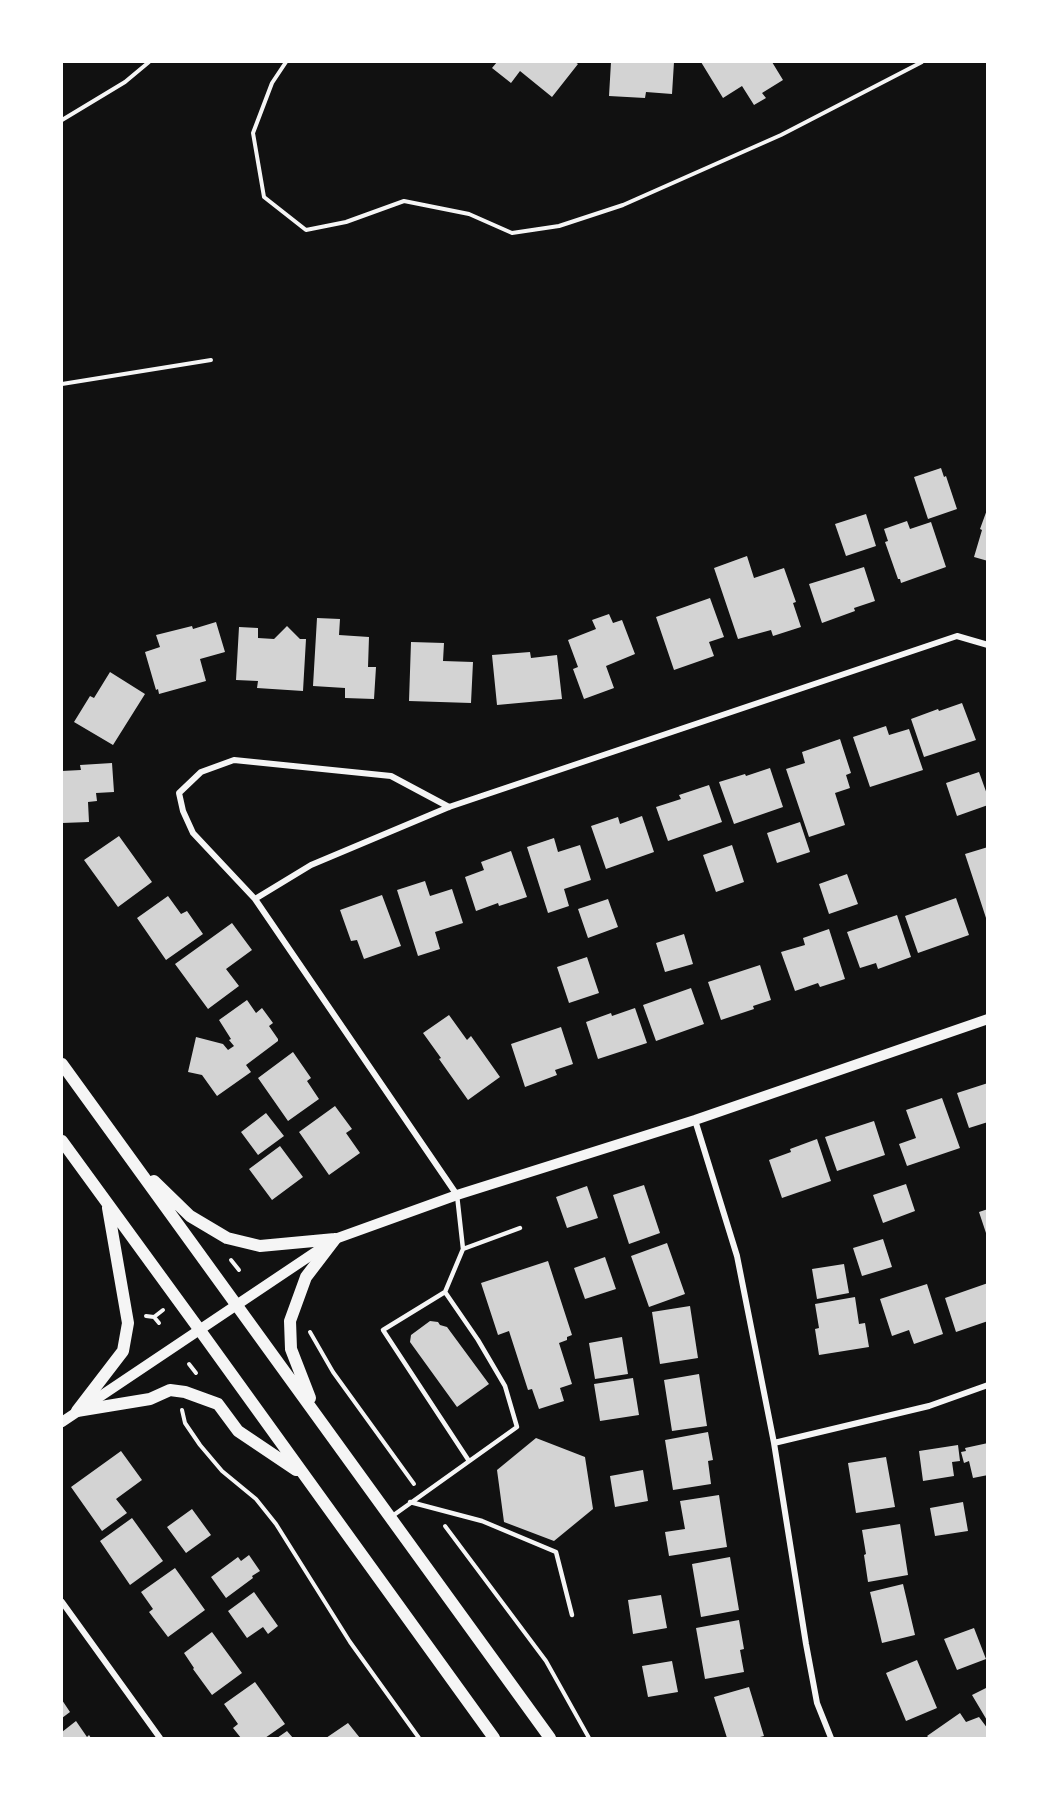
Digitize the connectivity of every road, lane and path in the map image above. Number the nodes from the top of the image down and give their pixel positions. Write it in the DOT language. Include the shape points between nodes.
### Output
graph roads {
  1 [pos="149,62"];
  2 [pos="286,62"];
  3 [pos="921,62"];
  4 [pos="62,120"];
  5 [pos="211,360"];
  6 [pos="62,384"];
  7 [pos="987,645"];
  8 [pos="449,807"];
  9 [pos="255,899"];
  10 [pos="987,1019"];
  11 [pos="62,1064"];
  12 [pos="695,1120"];
  13 [pos="62,1141"];
  14 [pos="131,1159"];
  15 [pos="457,1195"];
  16 [pos="107,1205"];
  17 [pos="520,1228"];
  18 [pos="335,1239"];
  19 [pos="463,1249"];
  20 [pos="231,1260"];
  21 [pos="239,1270"];
  22 [pos="445,1292"];
  23 [pos="237,1304"];
  24 [pos="164,1309"];
  25 [pos="146,1316"];
  26 [pos="154,1317"];
  27 [pos="159,1323"];
  28 [pos="305,1324"];
  29 [pos="199,1329"];
  30 [pos="189,1364"];
  31 [pos="205,1366"];
  32 [pos="987,1385"];
  33 [pos="181,1408"];
  34 [pos="77,1411"];
  35 [pos="319,1419"];
  36 [pos="62,1422"];
  37 [pos="774,1443"];
  38 [pos="469,1461"];
  39 [pos="303,1475"];
  40 [pos="410,1478"];
  41 [pos="410,1502"];
  42 [pos="390,1518"];
  43 [pos="455,1539"];
  44 [pos="62,1602"];
  45 [pos="572,1616"];
  46 [pos="160,1738"];
  47 [pos="419,1738"];
  48 [pos="494,1738"];
  49 [pos="550,1738"];
  50 [pos="589,1738"];
  51 [pos="831,1738"];
  1 -- 4 [label="path" via="125,82"];
  2 -- 3 [label="path" via="272,83 253,132 264,197 306,230 346,222 404,201 469,214 512,233 559,226 623,205 781,135"];
  5 -- 6 [label="path"];
  7 -- 8 [label="street" via="957,636"];
  8 -- 9 [label="street" via="311,865"];
  8 -- 9 [label="street" via="391,776 234,760 201,772 179,793 183,811 193,833"];
  9 -- 15 [label="street"];
  10 -- 12 [label="street"];
  11 -- 14 [label="main road"];
  12 -- 15 [label="street"];
  12 -- 37 [label="street" via="737,1256"];
  13 -- 16 [label="main road"];
  14 -- 18 [label="main road" via="190,1216 227,1238 260,1246"];
  14 -- 23 [label="main road"];
  15 -- 18 [label="street"];
  15 -- 19 [label="lane"];
  16 -- 29 [label="main road"];
  16 -- 34 [label="main road" via="128,1323 123,1351"];
  17 -- 19 [label="lane"];
  18 -- 23 [label="street"];
  18 -- 35 [label="main road" via="306,1277 290,1321 291,1350"];
  19 -- 22 [label="lane"];
  20 -- 21 [label="path"];
  22 -- 38 [label="lane" via="505,1386 517,1427"];
  22 -- 38 [label="lane" via="383,1329"];
  23 -- 29 [label="street"];
  23 -- 35 [label="main road"];
  24 -- 26 [label="path"];
  25 -- 26 [label="path"];
  26 -- 27 [label="path"];
  28 -- 40 [label="path" via="333,1372"];
  29 -- 34 [label="street"];
  29 -- 39 [label="main road"];
  30 -- 31 [label="path" via="196,1373"];
  32 -- 37 [label="street" via="929,1406"];
  33 -- 47 [label="path" via="185,1423 200,1445 276,1524 350,1642"];
  34 -- 36 [label="street"];
  34 -- 39 [label="main road" via="150,1400 170,1390 185,1392 218,1404 238,1431"];
  35 -- 42 [label="main road"];
  37 -- 51 [label="street" via="817,1702"];
  38 -- 41 [label="lane"];
  39 -- 48 [label="main road"];
  41 -- 42 [label="lane"];
  41 -- 45 [label="lane" via="482,1521 556,1552"];
  42 -- 49 [label="main road"];
  43 -- 50 [label="path" via="546,1661"];
  44 -- 46 [label="street"];
}
